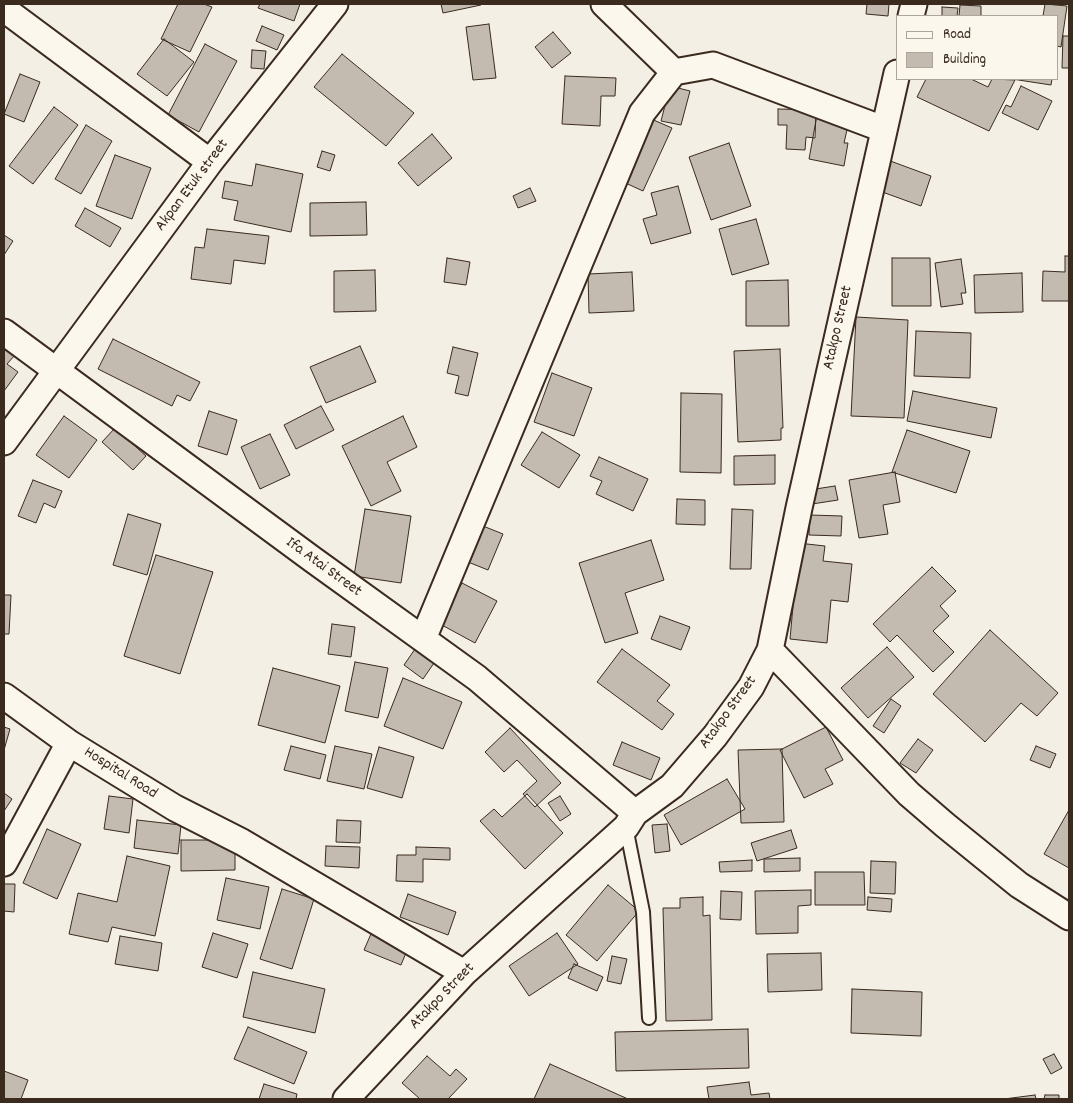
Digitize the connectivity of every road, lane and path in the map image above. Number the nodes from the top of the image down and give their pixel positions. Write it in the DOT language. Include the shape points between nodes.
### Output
graph roads {
  1 [pos="335,4"];
  2 [pos="604,4"];
  3 [pos="4,9"];
  4 [pos="674,72"];
  5 [pos="896,77"];
  6 [pos="883,129"];
  7 [pos="210,162"];
  8 [pos="4,332"];
  9 [pos="55,371"];
  10 [pos="4,442"];
  11 [pos="423,639"];
  12 [pos="770,650"];
  13 [pos="4,696"];
  14 [pos="69,743"];
  15 [pos="630,820"];
  16 [pos="4,863"];
  17 [pos="1069,918"];
  18 [pos="464,973"];
  19 [pos="649,1018"];
  20 [pos="346,1099"];
  1 -- 7 [label="street, Akpan Etuk street"];
  2 -- 4 [label="street"];
  3 -- 7 [label="street"];
  4 -- 6 [label="street" via="713,65"];
  4 -- 11 [label="street" via="642,113"];
  5 -- 6 [label="street, Atakpo Street"];
  6 -- 12 [label="street, Atakpo Street"];
  7 -- 9 [label="street, Akpan Etuk street"];
  8 -- 9 [label="street, Ifa Atai Street"];
  9 -- 10 [label="street, Akpan Etuk street"];
  9 -- 11 [label="street, Ifa Atai Street"];
  11 -- 15 [label="street, Ifa Atai Street" via="477,678"];
  12 -- 15 [label="street, Atakpo Street" via="751,687 715,736 672,786"];
  12 -- 17 [label="street" via="909,794 1019,885"];
  13 -- 14 [label="street, Hospital Road"];
  14 -- 16 [label="street"];
  14 -- 18 [label="street, Hospital Road" via="175,808 242,842"];
  15 -- 18 [label="street, Atakpo Street"];
  15 -- 19 [label="lane" via="643,912"];
  18 -- 20 [label="street, Atakpo Street"];
}
